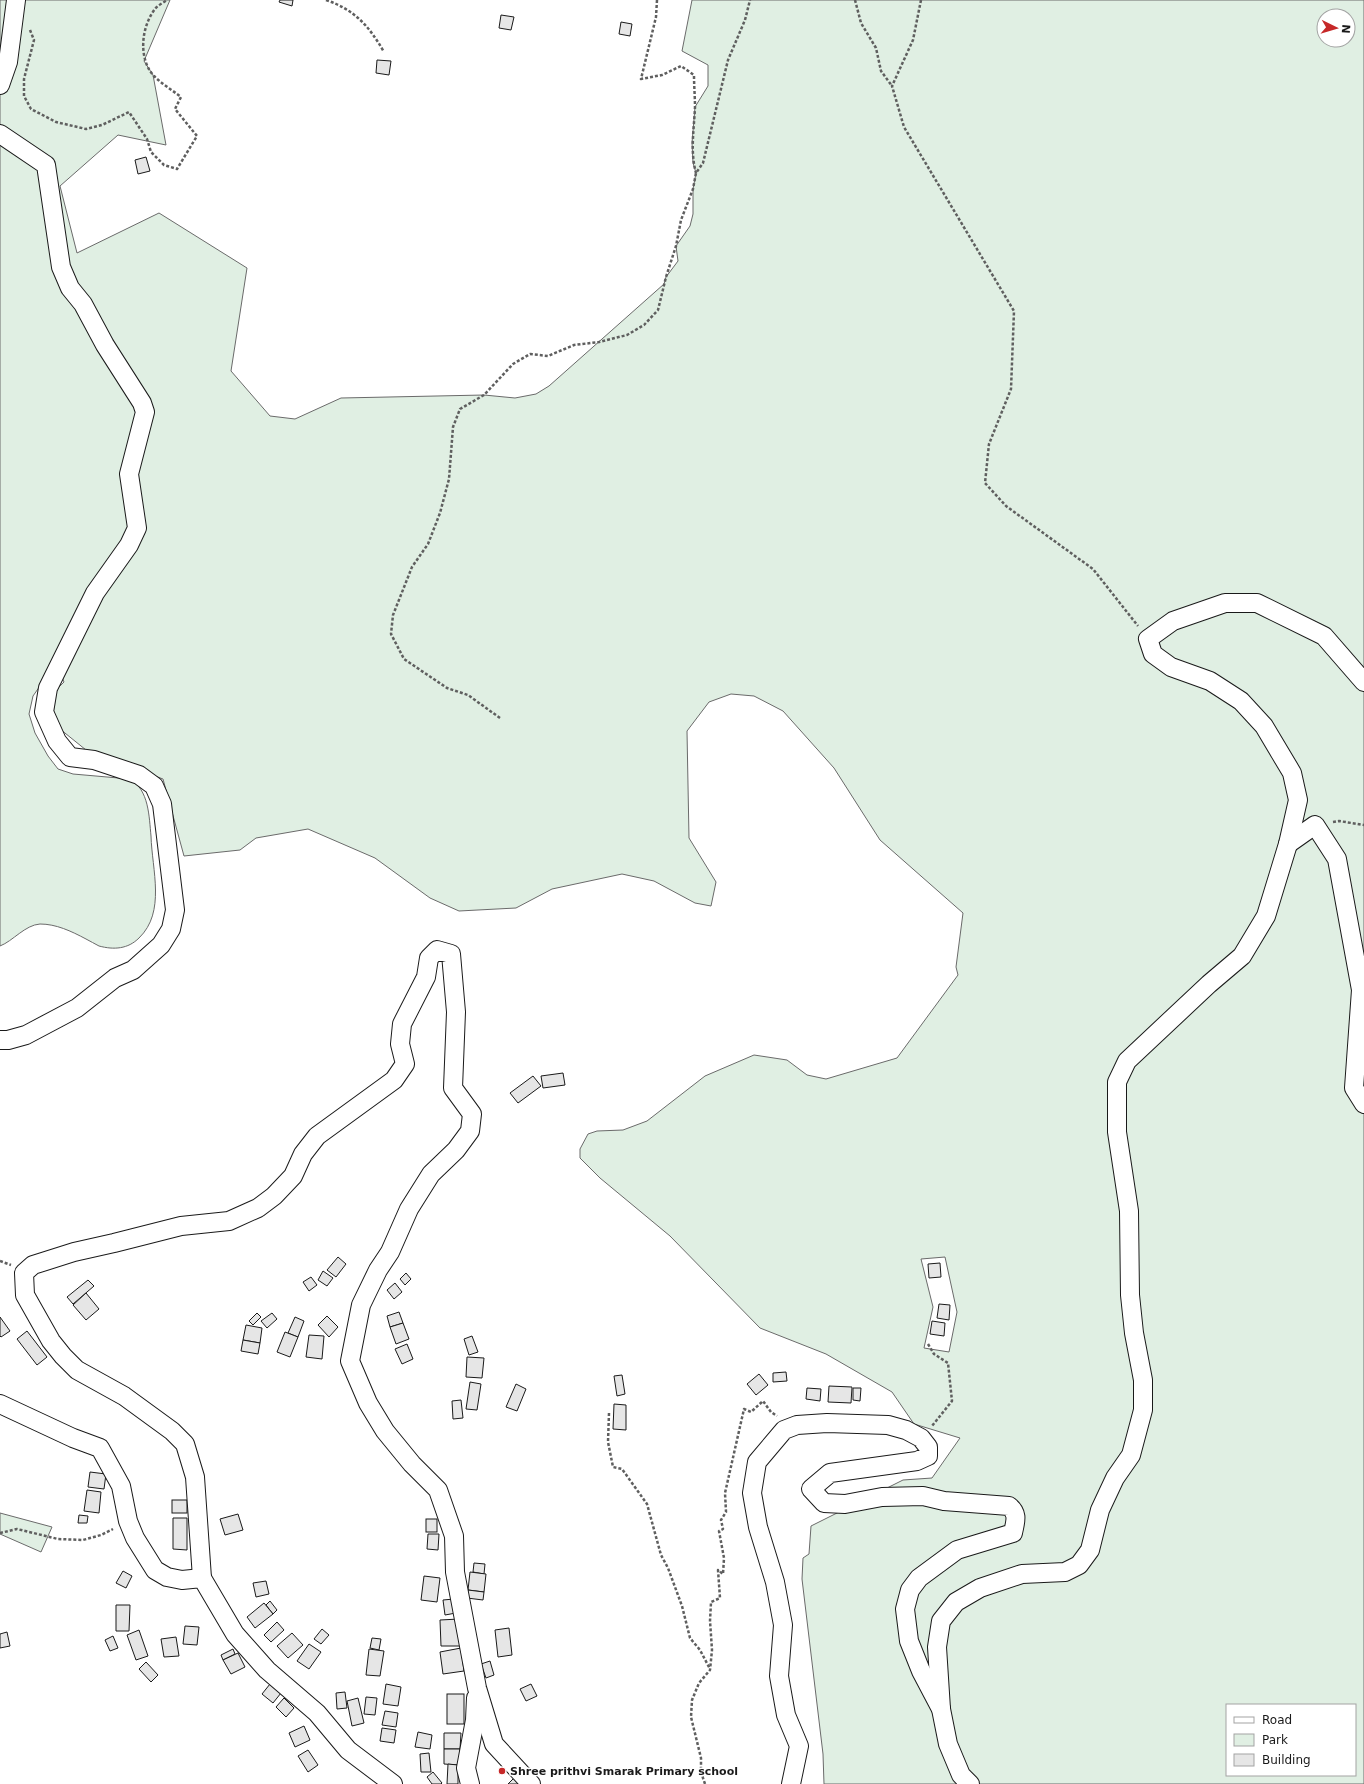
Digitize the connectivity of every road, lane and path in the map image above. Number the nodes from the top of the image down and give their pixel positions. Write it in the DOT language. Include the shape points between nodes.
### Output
graph roads {
  1 [pos="16,0"];
  2 [pos="167,0"];
  3 [pos="326,0"];
  4 [pos="657,0"];
  5 [pos="750,0"];
  6 [pos="856,0"];
  7 [pos="921,0"];
  8 [pos="29,27"];
  9 [pos="384,52"];
  10 [pos="0,85"];
  11 [pos="892,86"];
  12 [pos="0,134"];
  13 [pos="696,173"];
  14 [pos="1148,639"];
  15 [pos="1364,682"];
  16 [pos="500,718"];
  17 [pos="1315,825"];
  18 [pos="1364,825"];
  19 [pos="1288,844"];
  20 [pos="0,1040"];
  21 [pos="1364,1104"];
  22 [pos="928,1344"];
  23 [pos="0,1404"];
  24 [pos="609,1413"];
  25 [pos="797,1425"];
  26 [pos="921,1438"];
  27 [pos="128,1521"];
  28 [pos="0,1533"];
  29 [pos="202,1578"];
  30 [pos="710,1670"];
  31 [pos="477,1688"];
  32 [pos="941,1709"];
  33 [pos="393,1784"];
  34 [pos="470,1784"];
  35 [pos="531,1784"];
  36 [pos="705,1784"];
  37 [pos="791,1784"];
  38 [pos="970,1784"];
  1 -- 10 [label="street" via="8,62"];
  2 -- 8 [label="path" via="155,8 149,18 143,48 144,61 153,75 181,97 175,109 197,136 177,169 164,165 152,152 147,139 129,112 102,125 86,129 56,122 31,109 24,96 24,79 34,40"];
  3 -- 9 [label="path" via="360,19 372,31"];
  4 -- 13 [label="path" via="656,17 641,79 662,75 680,66 694,75 692,143"];
  5 -- 13 [label="path" via="728,60 703,163"];
  6 -- 11 [label="path" via="861,23 876,48 881,71"];
  7 -- 11 [label="path" via="913,40"];
  11 -- 14 [label="path" via="904,127 1014,310 1011,389 990,444 985,483 1006,506 1093,569"];
  12 -- 20 [label="street" via="46,165 61,266 70,288 83,304 105,345 142,403 144,412 129,474 137,528 129,546 95,593 48,688 44,712 57,741 70,757 94,760 139,776 154,786 162,804 175,910 171,929 161,945 133,970 115,978 77,1008 26,1035"];
  13 -- 16 [label="path" via="658,310 644,325 627,335 574,345 548,356 530,354 513,364 484,395 460,409 453,427 449,479 440,514 428,544 412,567 393,615 391,634 404,659 447,688 468,695"];
  14 -- 15 [label="street" via="1173,621 1225,603 1257,603 1324,636"];
  14 -- 19 [label="street" via="1153,654 1171,667 1210,681 1242,701 1264,726 1292,773 1298,800"];
  17 -- 18 [label="path" via="1339,821"];
  17 -- 19 [label="street"];
  17 -- 21 [label="street" via="1337,860 1361,990 1354,1088"];
  19 -- 32 [label="street" via="1266,916 1242,956 1127,1061 1117,1082 1117,1132 1129,1211 1130,1295 1143,1380 1143,1410 1131,1455 1115,1478 1100,1510 1090,1550 1079,1565 1065,1572 1022,1574 980,1588 956,1602 941,1621 937,1647"];
  22 -- 26 [label="path" via="934,1354 948,1363 952,1400"];
  23 -- 27 [label="street" via="100,1448 121,1486"];
  24 -- 30 [label="path" via="608,1442 613,1467 622,1469 647,1504 661,1555 682,1606 690,1638 700,1650"];
  25 -- 26 [label="street" via="888,1425"];
  25 -- 30 [label="path" via="784,1421 771,1412 763,1401 751,1412 744,1409 725,1493 726,1512 721,1520 723,1529 719,1531 724,1558 723,1574 718,1570 720,1598 711,1602"];
  25 -- 37 [label="street" via="784,1430 757,1462 752,1493 758,1527 775,1582 783,1625 779,1676 786,1715 799,1746"];
  26 -- 32 [label="street" via="928,1447 928,1456 917,1461 830,1473 811,1488 824,1502 845,1504 882,1497 923,1496 944,1501 1009,1506 1014,1511 1016,1518 1013,1533 957,1550 919,1578 910,1590 905,1609 909,1641 920,1672"];
  27 -- 28 [label="path" via="102,1535 83,1540 58,1539 18,1529"];
  27 -- 29 [label="street" via="135,1538 156,1570 168,1577 182,1580"];
  29 -- 31 [label="street" via="195,1477 185,1444 172,1431 124,1396 77,1370 62,1356 25,1294 24,1273 33,1265 74,1252 181,1226 229,1221 258,1208 274,1196 292,1176 303,1154 317,1136 394,1080 405,1064 400,1044 402,1024 426,977 429,958 436,950 451,954 456,1012 453,1088 472,1114 470,1131 456,1150 431,1174 409,1209 390,1252 361,1305 350,1361 368,1403 385,1431 438,1490 454,1536 455,1572"];
  29 -- 33 [label="street" via="235,1634 267,1670 317,1713 348,1750"];
  30 -- 36 [label="path" via="699,1683 692,1700 691,1717"];
  31 -- 34 [label="street" via="475,1720 466,1768"];
  31 -- 35 [label="street" via="494,1744"];
  32 -- 38 [label="street" via="948,1744 961,1775"];
}
